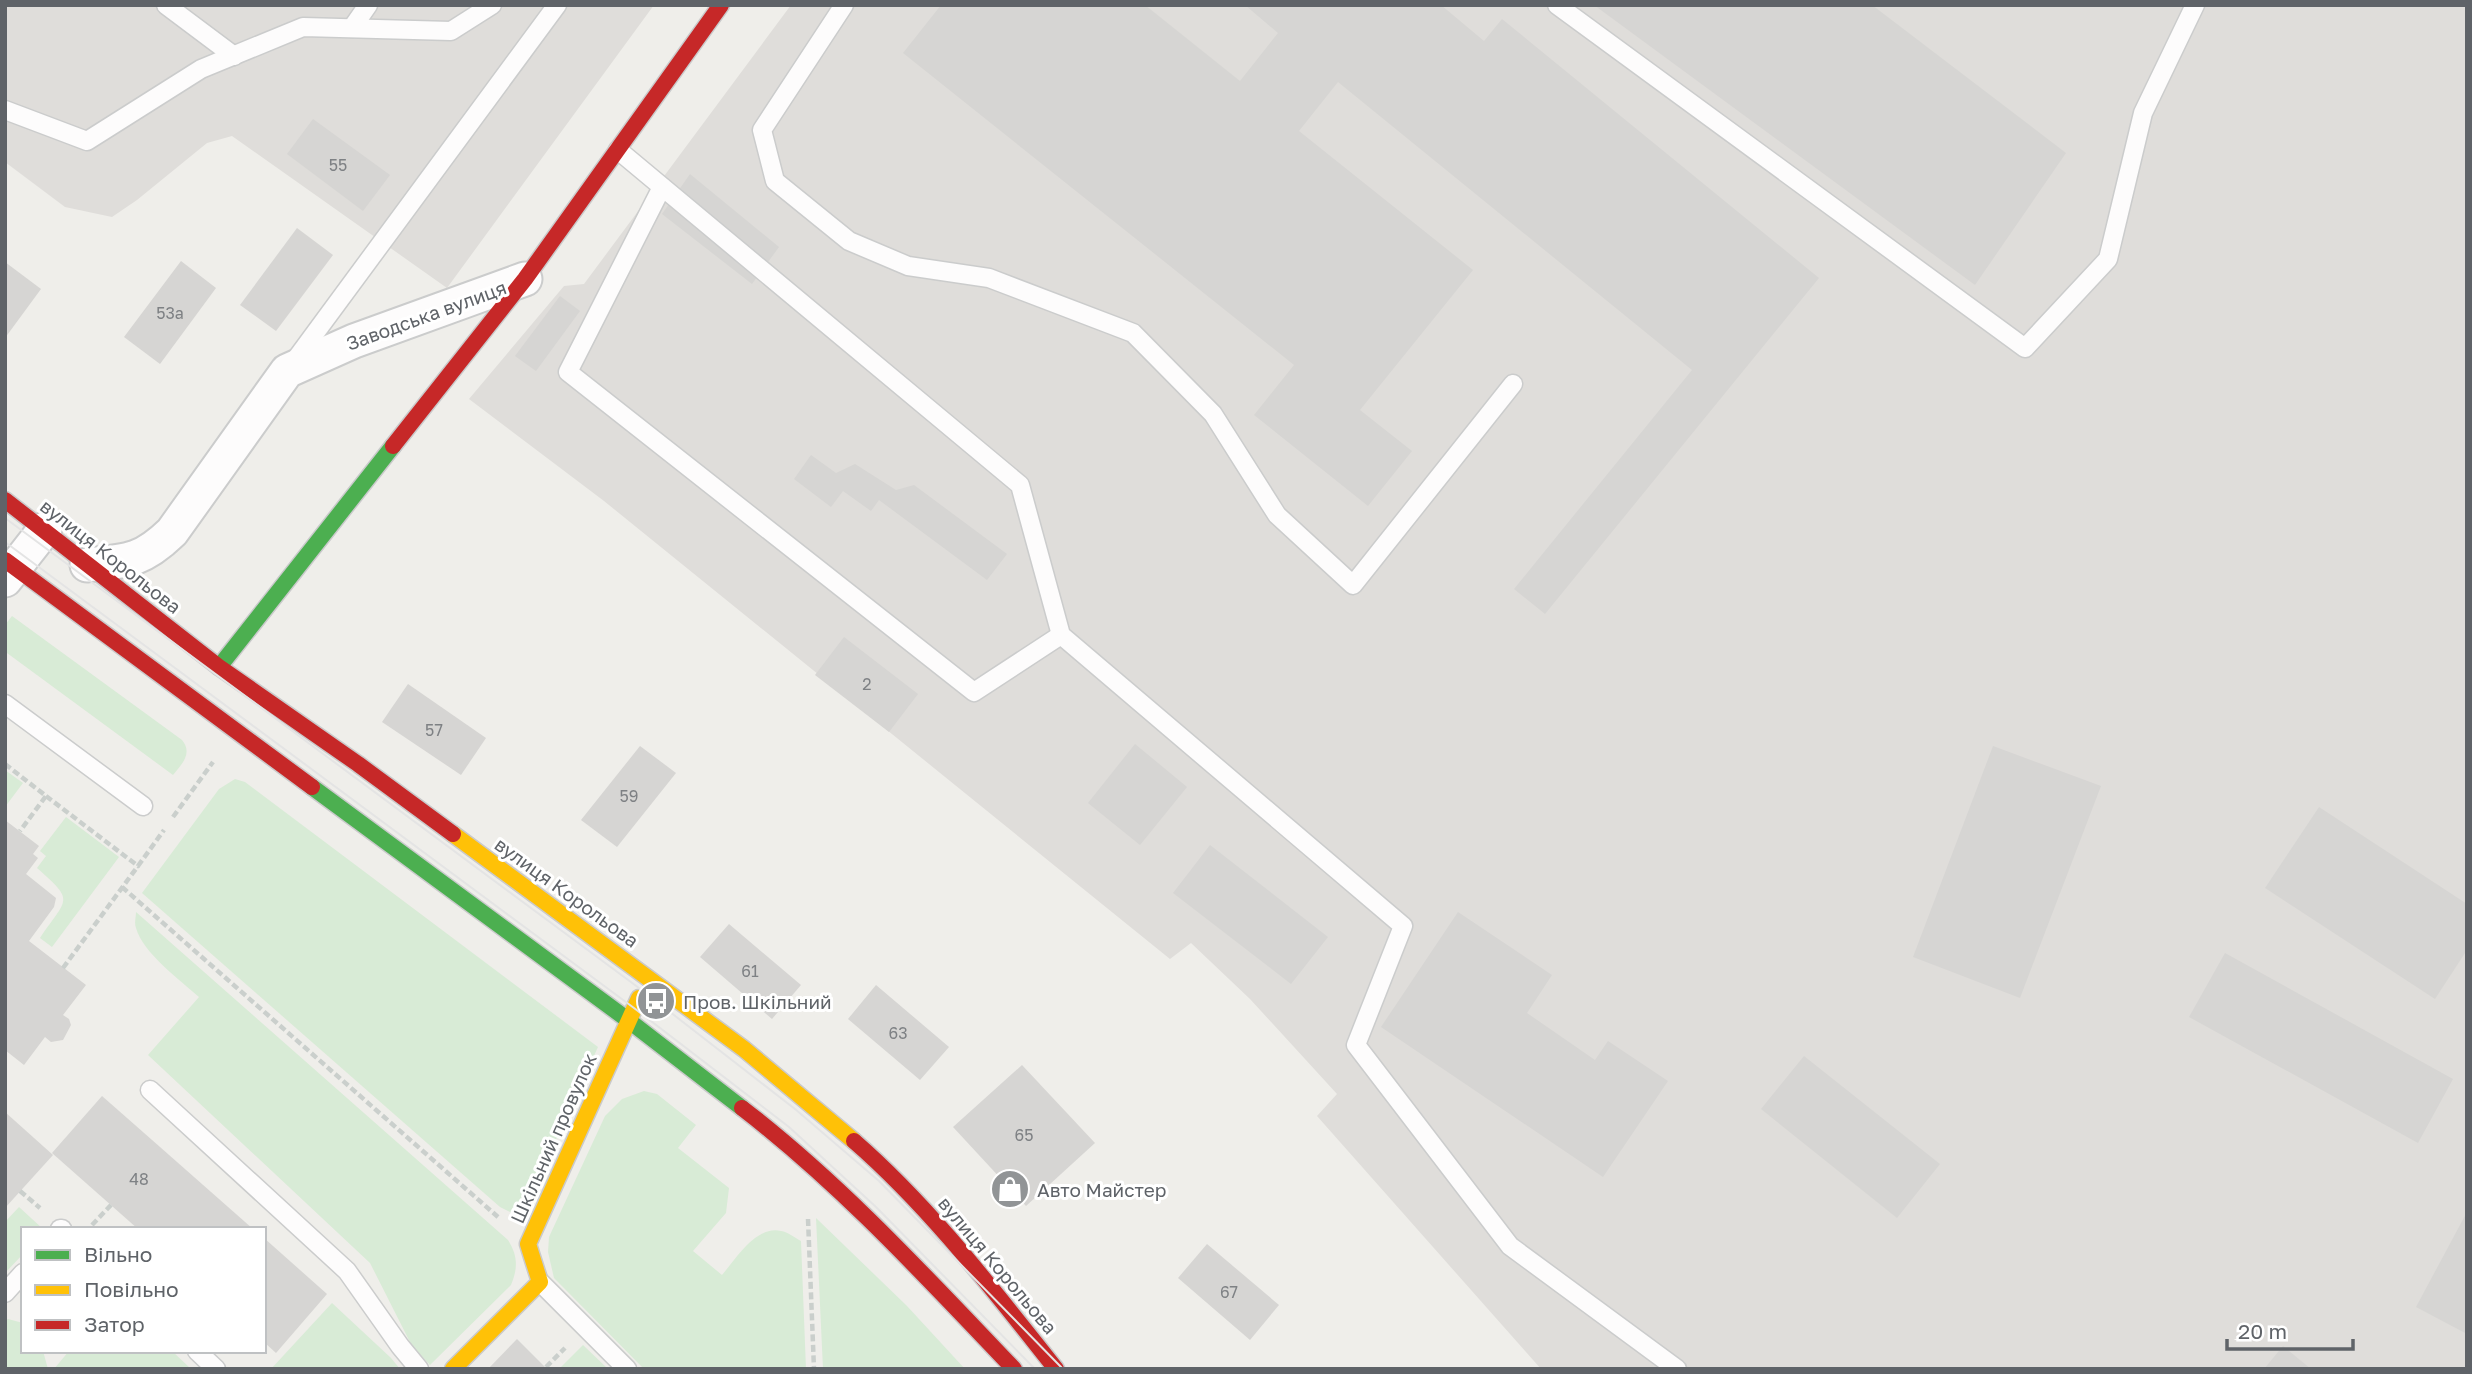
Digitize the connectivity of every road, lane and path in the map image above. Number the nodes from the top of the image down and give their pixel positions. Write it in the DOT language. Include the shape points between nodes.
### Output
graph roads {
  1 [pos="166,5"];
  2 [pos="368,5"];
  3 [pos="492,5"];
  4 [pos="557,5"];
  5 [pos="721,5"];
  6 [pos="844,5"];
  7 [pos="1557,5"];
  8 [pos="2195,5"];
  9 [pos="352,28"];
  10 [pos="234,55"];
  11 [pos="5,110"];
  12 [pos="618,150"];
  13 [pos="662,187"];
  14 [pos="525,279"];
  15 [pos="287,370"];
  16 [pos="1513,384"];
  17 [pos="5,500"];
  18 [pos="45,529"];
  19 [pos="88,565"];
  20 [pos="9,569"];
  21 [pos="1060,635"];
  22 [pos="219,667"];
  23 [pos="5,704"];
  24 [pos="5,764"];
  25 [pos="142,806"];
  26 [pos="20,831"];
  27 [pos="138,866"];
  28 [pos="122,887"];
  29 [pos="64,968"];
  30 [pos="648,978"];
  31 [pos="628,1020"];
  32 [pos="150,1090"];
  33 [pos="111,1205"];
  34 [pos="807,1214"];
  35 [pos="91,1227"];
  36 [pos="528,1244"];
  37 [pos="21,1275"];
  38 [pos="540,1282"];
  39 [pos="5,1293"];
  40 [pos="199,1353"];
  41 [pos="216,1369"];
  42 [pos="419,1369"];
  43 [pos="453,1369"];
  44 [pos="627,1369"];
  45 [pos="814,1369"];
  46 [pos="1014,1369"];
  47 [pos="1056,1369"];
  48 [pos="1677,1369"];
  1 -- 10 [label="lane"];
  2 -- 9 [label="lane"];
  3 -- 9 [label="lane" via="451,31"];
  4 -- 15 [label="lane"];
  5 -- 12 [label="main road, Заводська вулиця"];
  6 -- 16 [label="lane" via="762,130 775,181 849,241 908,266 989,278 1133,333 1213,414 1276,515 1353,585"];
  7 -- 8 [label="lane" via="2025,348 2108,259 2143,113"];
  9 -- 10 [label="lane" via="303,27"];
  10 -- 11 [label="lane" via="201,69 87,141"];
  12 -- 13 [label="lane"];
  12 -- 14 [label="main road, Заводська вулиця"];
  13 -- 21 [label="lane" via="1020,485"];
  13 -- 21 [label="lane" via="568,372 974,692"];
  14 -- 15 [label="street, Заводська вулиця"];
  14 -- 22 [label="main road"];
  15 -- 19 [label="street" via="172,532 153,550 129,561"];
  17 -- 18 [label="main road, вулиця Корольова"];
  18 -- 19 [label="main road, вулиця Корольова"];
  18 -- 20 [label="street"];
  19 -- 22 [label="main road, вулиця Корольова"];
  20 -- 31 [label="main road"];
  21 -- 48 [label="lane" via="1403,926 1356,1045 1510,1246"];
  22 -- 30 [label="main road, вулиця Корольова"];
  23 -- 25 [label="lane"];
  24 -- 26 [label="path" via="46,796"];
  27 -- 28 [label="path"];
  28 -- 29 [label="path"];
  28 -- 36 [label="path"];
  30 -- 31 [label="main road, Шкільний провулок"];
  30 -- 47 [label="main road, вулиця Корольова" via="809,1101 891,1173"];
  31 -- 36 [label="main road, Шкільний провулок"];
  31 -- 46 [label="main road" via="785,1141 878,1227"];
  32 -- 42 [label="lane" via="347,1271"];
  33 -- 35 [label="path"];
  34 -- 45 [label="path"];
  36 -- 38 [label="main road, Шкільний провулок"];
  37 -- 39 [label="lane"];
  38 -- 43 [label="main road"];
  38 -- 44 [label="lane"];
  40 -- 41 [label="lane"];
}
